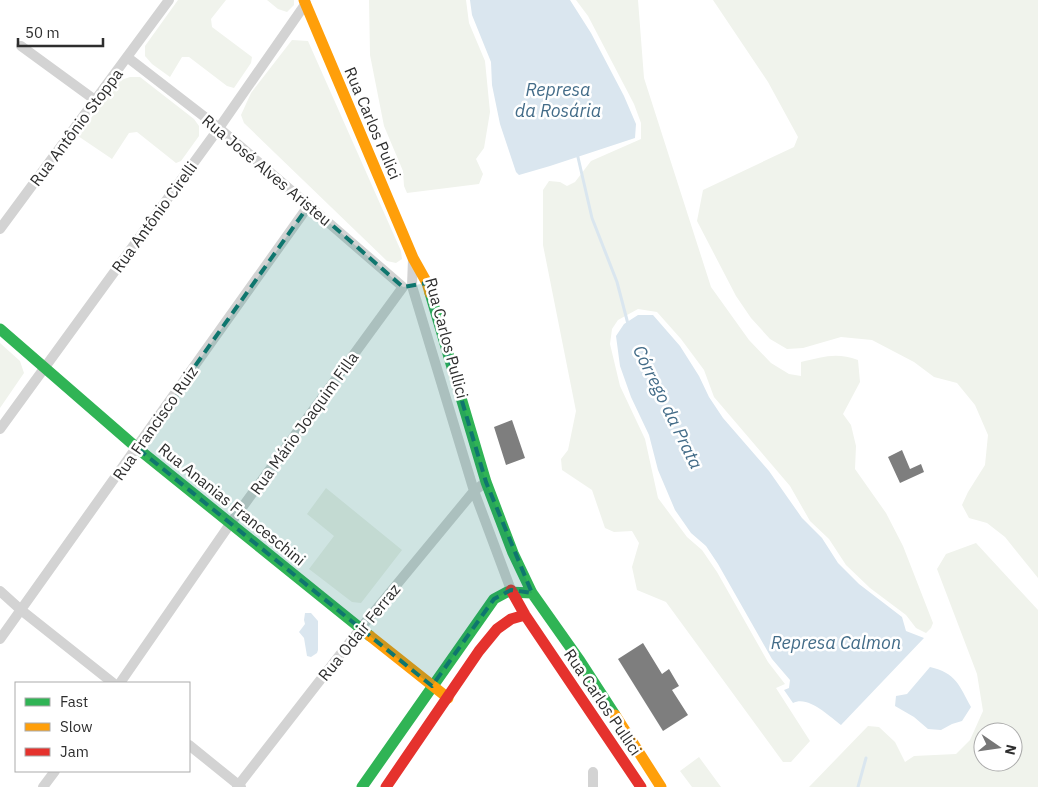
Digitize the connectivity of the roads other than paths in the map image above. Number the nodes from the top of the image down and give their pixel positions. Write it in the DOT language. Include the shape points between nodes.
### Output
graph roads {
  1 [pos="168,0"];
  2 [pos="305,2"];
  3 [pos="21,46"];
  4 [pos="127,57"];
  5 [pos="95,100"];
  6 [pos="219,128"];
  7 [pos="309,205"];
  8 [pos="0,229"];
  9 [pos="413,258"];
  10 [pos="427,283"];
  11 [pos="408,287"];
  12 [pos="0,329"];
  13 [pos="44,367"];
  14 [pos="0,429"];
  15 [pos="137,448"];
  16 [pos="486,482"];
  17 [pos="474,491"];
  18 [pos="230,524"];
  19 [pos="511,590"];
  20 [pos="0,591"];
  21 [pos="532,593"];
  22 [pos="21,610"];
  23 [pos="525,614"];
  24 [pos="360,629"];
  25 [pos="0,639"];
  26 [pos="111,682"];
  27 [pos="121,682"];
  28 [pos="432,686"];
  29 [pos="448,698"];
  30 [pos="190,746"];
  31 [pos="54,772"];
  32 [pos="593,772"];
  33 [pos="239,786"];
  34 [pos="44,787"];
  35 [pos="362,787"];
  36 [pos="386,787"];
  37 [pos="593,787"];
  38 [pos="641,787"];
  39 [pos="661,787"];
  1 -- 4 [label="street, Rua Antônio Stoppa"];
  2 -- 6 [label="street, Rua Antônio Cirelli"];
  2 -- 9 [label="street, Rua Carlos Pulici"];
  3 -- 5 [label="street"];
  4 -- 5 [label="street, Rua Antônio Stoppa"];
  4 -- 6 [label="street, Rua José Alves Aristeu"];
  5 -- 8 [label="street, Rua Antônio Stoppa"];
  6 -- 7 [label="street, Rua José Alves Aristeu"];
  6 -- 13 [label="street, Rua Antônio Cirelli"];
  7 -- 11 [label="street, Rua José Alves Aristeu"];
  7 -- 15 [label="street, Rua Francisco Ruiz"];
  9 -- 10 [label="street, Rua Carlos Pullici"];
  9 -- 11 [label="street, Rua Carlos Pullici"];
  10 -- 11 [label="street"];
  10 -- 16 [label="street, Rua Carlos Pullici"];
  11 -- 17 [label="street, Rua Carlos Pullici"];
  11 -- 18 [label="street, Rua Mário Joaquim Filla"];
  12 -- 13 [label="street, Rua Ananias Franceschini"];
  13 -- 14 [label="street, Rua Antônio Cirelli"];
  13 -- 15 [label="street, Rua Ananias Franceschini"];
  15 -- 18 [label="street, Rua Ananias Franceschini"];
  15 -- 22 [label="street, Rua Francisco Ruiz"];
  16 -- 17 [label="street, Rua Odair Ferraz"];
  16 -- 21 [label="street, Rua Carlos Pullici"];
  17 -- 19 [label="street, Rua Carlos Pullici"];
  17 -- 24 [label="street, Rua Odair Ferraz"];
  18 -- 24 [label="street, Rua Ananias Franceschini"];
  18 -- 27 [label="street, Rua Mário Joaquim Filla"];
  19 -- 21 [label="street"];
  19 -- 23 [label="street, Rua Carlos Pullici"];
  19 -- 28 [label="street" via="494,599"];
  20 -- 22 [label="street"];
  21 -- 39 [label="street, Rua Carlos Pullici"];
  22 -- 25 [label="street, Rua Francisco Ruiz"];
  22 -- 26 [label="street"];
  23 -- 29 [label="street" via="498,629"];
  23 -- 38 [label="street, Rua Carlos Pullici"];
  24 -- 28 [label="street, Rua Ananias Franceschini"];
  24 -- 33 [label="street, Rua Odair Ferraz"];
  28 -- 29 [label="street, Rua Ananias Franceschini"];
  28 -- 35 [label="street"];
  29 -- 36 [label="street"];
  30 -- 33 [label="street"];
  31 -- 34 [label="street"];
  32 -- 37 [label="street"];
}
